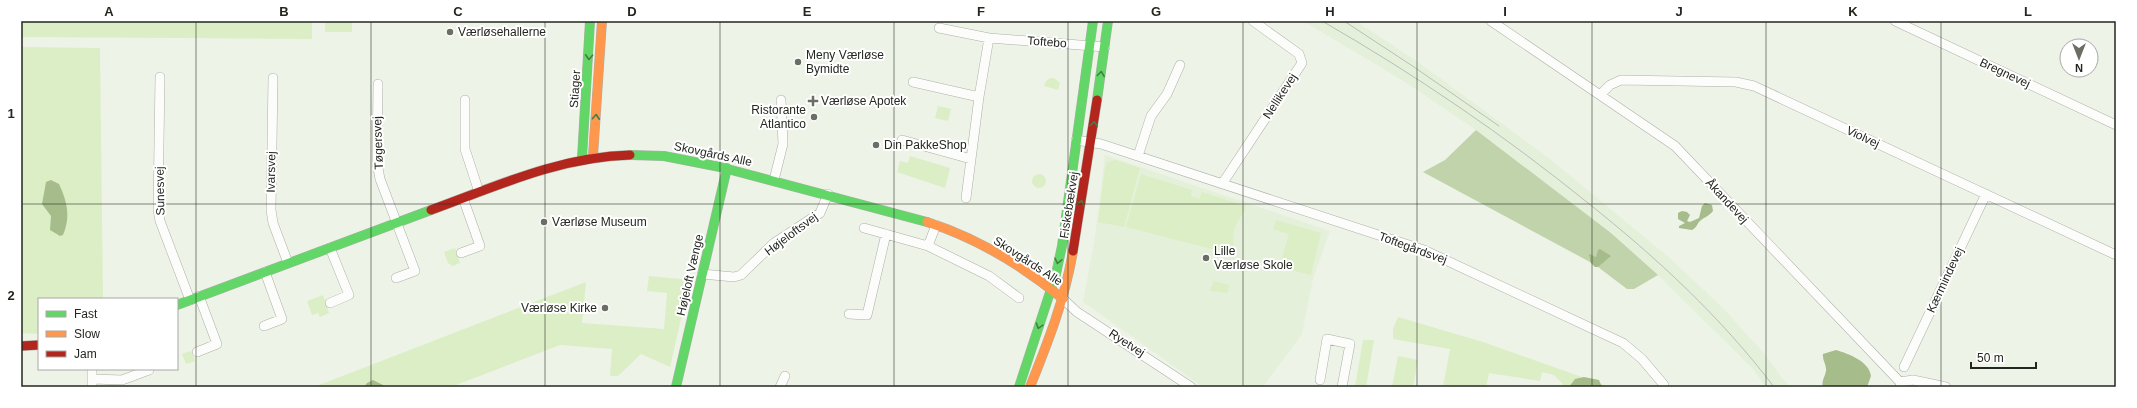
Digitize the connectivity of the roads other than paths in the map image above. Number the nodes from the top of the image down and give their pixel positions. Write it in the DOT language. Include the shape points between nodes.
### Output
graph roads {
  1 [pos="590,21"];
  2 [pos="602,21"];
  3 [pos="607,21"];
  4 [pos="1093,21"];
  5 [pos="1108,21"];
  6 [pos="1253,21"];
  7 [pos="1491,21"];
  8 [pos="1895,21"];
  9 [pos="939,28"];
  10 [pos="989,38"];
  11 [pos="1090,45"];
  12 [pos="1105,47"];
  13 [pos="600,48"];
  14 [pos="1180,65"];
  15 [pos="160,77"];
  16 [pos="273,78"];
  17 [pos="913,82"];
  18 [pos="378,84"];
  19 [pos="1600,95"];
  20 [pos="979,97"];
  21 [pos="465,100"];
  22 [pos="781,100"];
  23 [pos="2116,125"];
  24 [pos="902,140"];
  25 [pos="1076,140"];
  26 [pos="1092,142"];
  27 [pos="593,156"];
  28 [pos="1138,156"];
  29 [pos="582,158"];
  30 [pos="971,159"];
  31 [pos="727,168"];
  32 [pos="774,180"];
  33 [pos="1222,184"];
  34 [pos="479,192"];
  35 [pos="828,194"];
  36 [pos="1986,194"];
  37 [pos="463,198"];
  38 [pos="966,198"];
  39 [pos="397,223"];
  40 [pos="936,225"];
  41 [pos="864,228"];
  42 [pos="886,234"];
  43 [pos="928,246"];
  44 [pos="330,248"];
  45 [pos="461,253"];
  46 [pos="2116,255"];
  47 [pos="288,263"];
  48 [pos="264,272"];
  49 [pos="702,274"];
  50 [pos="396,278"];
  51 [pos="1051,289"];
  52 [pos="194,298"];
  53 [pos="1019,298"];
  54 [pos="1063,299"];
  55 [pos="330,303"];
  56 [pos="178,305"];
  57 [pos="849,314"];
  58 [pos="264,326"];
  59 [pos="38,345"];
  60 [pos="21,346"];
  61 [pos="197,352"];
  62 [pos="1904,367"];
  63 [pos="92,370"];
  64 [pos="149,370"];
  65 [pos="784,376"];
  66 [pos="1320,380"];
  67 [pos="92,383"];
  68 [pos="1664,385"];
  69 [pos="1900,385"];
  70 [pos="676,387"];
  71 [pos="780,387"];
  72 [pos="1019,387"];
  73 [pos="1030,387"];
  74 [pos="1191,387"];
  75 [pos="1342,387"];
  76 [pos="1946,387"];
  1 -- 29 [label="street, Stiager, one-way"];
  2 -- 13 [label="street, Stiager"];
  3 -- 13 [label="street, Stiager" via="606,42"];
  4 -- 11 [label="street, Fiskebækvej"];
  5 -- 12 [label="street, Fiskebækvej"];
  6 -- 33 [label="street, Nellikevej" via="1299,54 1302,63"];
  7 -- 19 [label="street, Åkandevej"];
  8 -- 23 [label="street, Bregnevej"];
  9 -- 10 [label="street, Toftebo"];
  10 -- 11 [label="street, Toftebo"];
  10 -- 20 [label="street"];
  11 -- 12 [label="street, Toftebo"];
  11 -- 25 [label="street, Fiskebækvej"];
  26 -- 12 [label="street, Fiskebækvej, one-way"];
  27 -- 13 [label="street, Stiager, one-way"];
  14 -- 28 [label="street" via="1167,94 1151,116"];
  15 -- 52 [label="street, Sunesvej" via="160,221"];
  16 -- 47 [label="street, Ivarsvej" via="271,210"];
  17 -- 20 [label="street"];
  18 -- 39 [label="street, Tøgersvej" via="377,163 380,179"];
  19 -- 36 [label="street, Violvej" via="1610,85 1621,80 1736,82 1754,86"];
  19 -- 69 [label="street, Åkandevej" via="1675,146"];
  20 -- 30 [label="street"];
  21 -- 34 [label="street" via="465,149"];
  22 -- 32 [label="street" via="783,144"];
  24 -- 30 [label="street"];
  25 -- 26 [label="street, Toftegårdsvej"];
  25 -- 51 [label="street, Fiskebækvej, one-way" via="1062,246"];
  26 -- 28 [label="street, Toftegårdsvej"];
  54 -- 26 [label="street, Fiskebækvej, one-way"];
  27 -- 29 [label="street, Skovgårds Alle"];
  27 -- 31 [label="street, Skovgårds Alle" via="620,153 653,154"];
  28 -- 33 [label="street, Toftegårdsvej"];
  29 -- 34 [label="street, Skovgårds Alle" via="544,168"];
  30 -- 38 [label="street"];
  31 -- 32 [label="street, Skovgårds Alle"];
  31 -- 49 [label="street, Højeloft Vænge"];
  32 -- 35 [label="street, Skovgårds Alle"];
  33 -- 68 [label="street, Toftegårdsvej" via="1440,256 1624,343"];
  34 -- 37 [label="street, Skovgårds Alle"];
  35 -- 40 [label="street, Skovgårds Alle"];
  35 -- 49 [label="street, Højeloftsvej" via="820,213 774,243 741,275 734,277"];
  36 -- 46 [label="street, Violvej"];
  36 -- 62 [label="street, Kærmindevej"];
  37 -- 39 [label="street, Skovgårds Alle"];
  37 -- 45 [label="street" via="480,246"];
  39 -- 44 [label="street, Skovgårds Alle"];
  39 -- 50 [label="street" via="415,271"];
  40 -- 43 [label="street"];
  40 -- 51 [label="street, Skovgårds Alle" via="996,253"];
  41 -- 42 [label="street"];
  42 -- 43 [label="street"];
  42 -- 57 [label="street" via="867,315"];
  43 -- 53 [label="street" via="989,276"];
  44 -- 47 [label="street, Skovgårds Alle"];
  44 -- 55 [label="street" via="349,295"];
  47 -- 48 [label="street, Skovgårds Alle"];
  48 -- 52 [label="street, Skovgårds Alle"];
  48 -- 58 [label="street" via="282,319"];
  49 -- 70 [label="street, Højeloft Vænge"];
  51 -- 54 [label="street, Skovgårds Alle"];
  51 -- 72 [label="street, Fiskebækvej, one-way"];
  52 -- 56 [label="street, Skovgårds Alle"];
  52 -- 61 [label="street" via="217,344"];
  54 -- 73 [label="street, Fiskebækvej"];
  54 -- 74 [label="street, Ryetvej" via="1077,312"];
  59 -- 60 [label="street"];
  63 -- 67 [label="street"];
  64 -- 67 [label="street" via="122,380"];
  65 -- 71 [label="street"];
  66 -- 75 [label="street" via="1327,339 1350,344"];
  69 -- 76 [label="street, Åkandevej" via="1913,380"];
}
